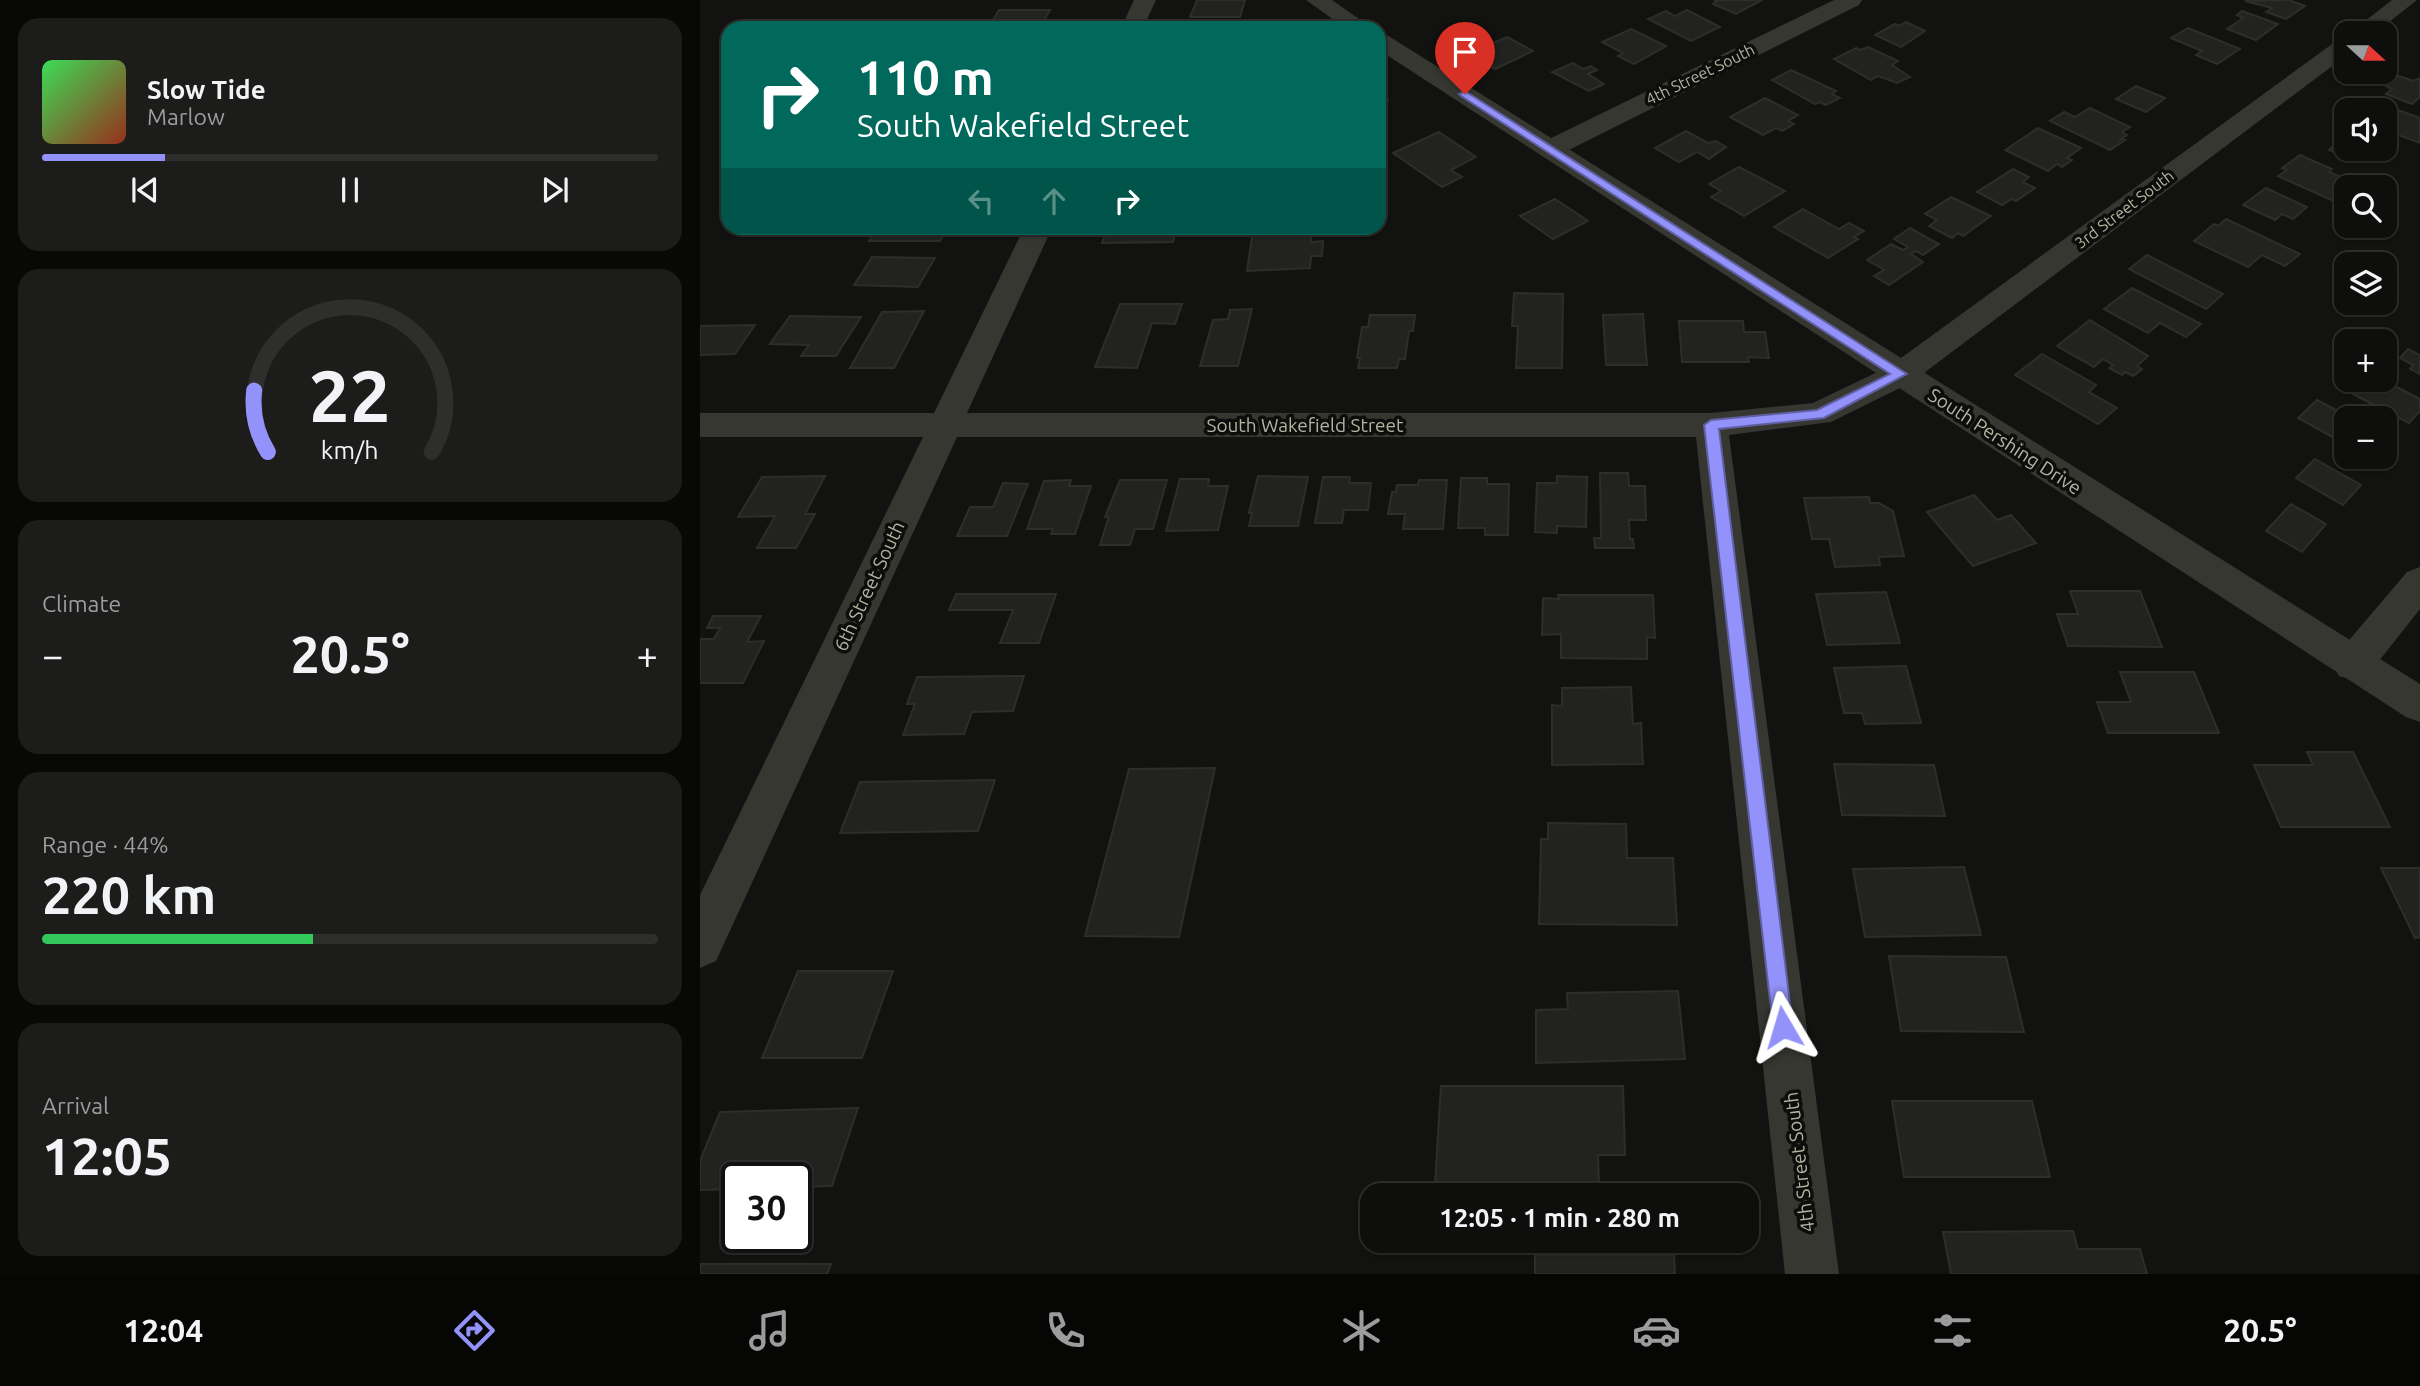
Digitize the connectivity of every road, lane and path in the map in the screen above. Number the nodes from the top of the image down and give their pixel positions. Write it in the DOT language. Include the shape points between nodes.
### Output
graph roads {
  1 [pos="1145,0"];
  2 [pos="1317,0"];
  3 [pos="1851,0"];
  4 [pos="2406,0"];
  5 [pos="1135,21"];
  6 [pos="1350,21"];
  7 [pos="2377,21"];
  8 [pos="1386,44"];
  9 [pos="2334,54"];
  10 [pos="1550,149"];
  11 [pos="1035,235"];
  12 [pos="1900,374"];
  13 [pos="945,424"];
  14 [pos="700,425"];
  15 [pos="1711,425"];
  16 [pos="2420,582"];
  17 [pos="2353,664"];
  18 [pos="2420,705"];
  19 [pos="700,944"];
  20 [pos="1812,1274"];
  1 -- 5 [label="street"];
  2 -- 6 [label="street"];
  3 -- 10 [label="street, 4th Street South"];
  4 -- 7 [label="street"];
  8 -- 10 [label="street, South Pershing Drive"];
  9 -- 12 [label="street, 3rd Street South"];
  10 -- 12 [label="street, South Pershing Drive"];
  11 -- 13 [label="street, 6th Street South"];
  12 -- 15 [label="street, South Wakefield Street" via="1819,414"];
  12 -- 17 [label="street, South Pershing Drive"];
  13 -- 14 [label="street, South Wakefield Street"];
  13 -- 15 [label="street, South Wakefield Street"];
  13 -- 19 [label="street, 6th Street South"];
  15 -- 20 [label="street, 4th Street South"];
  16 -- 17 [label="street"];
  17 -- 18 [label="street, South Pershing Drive"];
}
